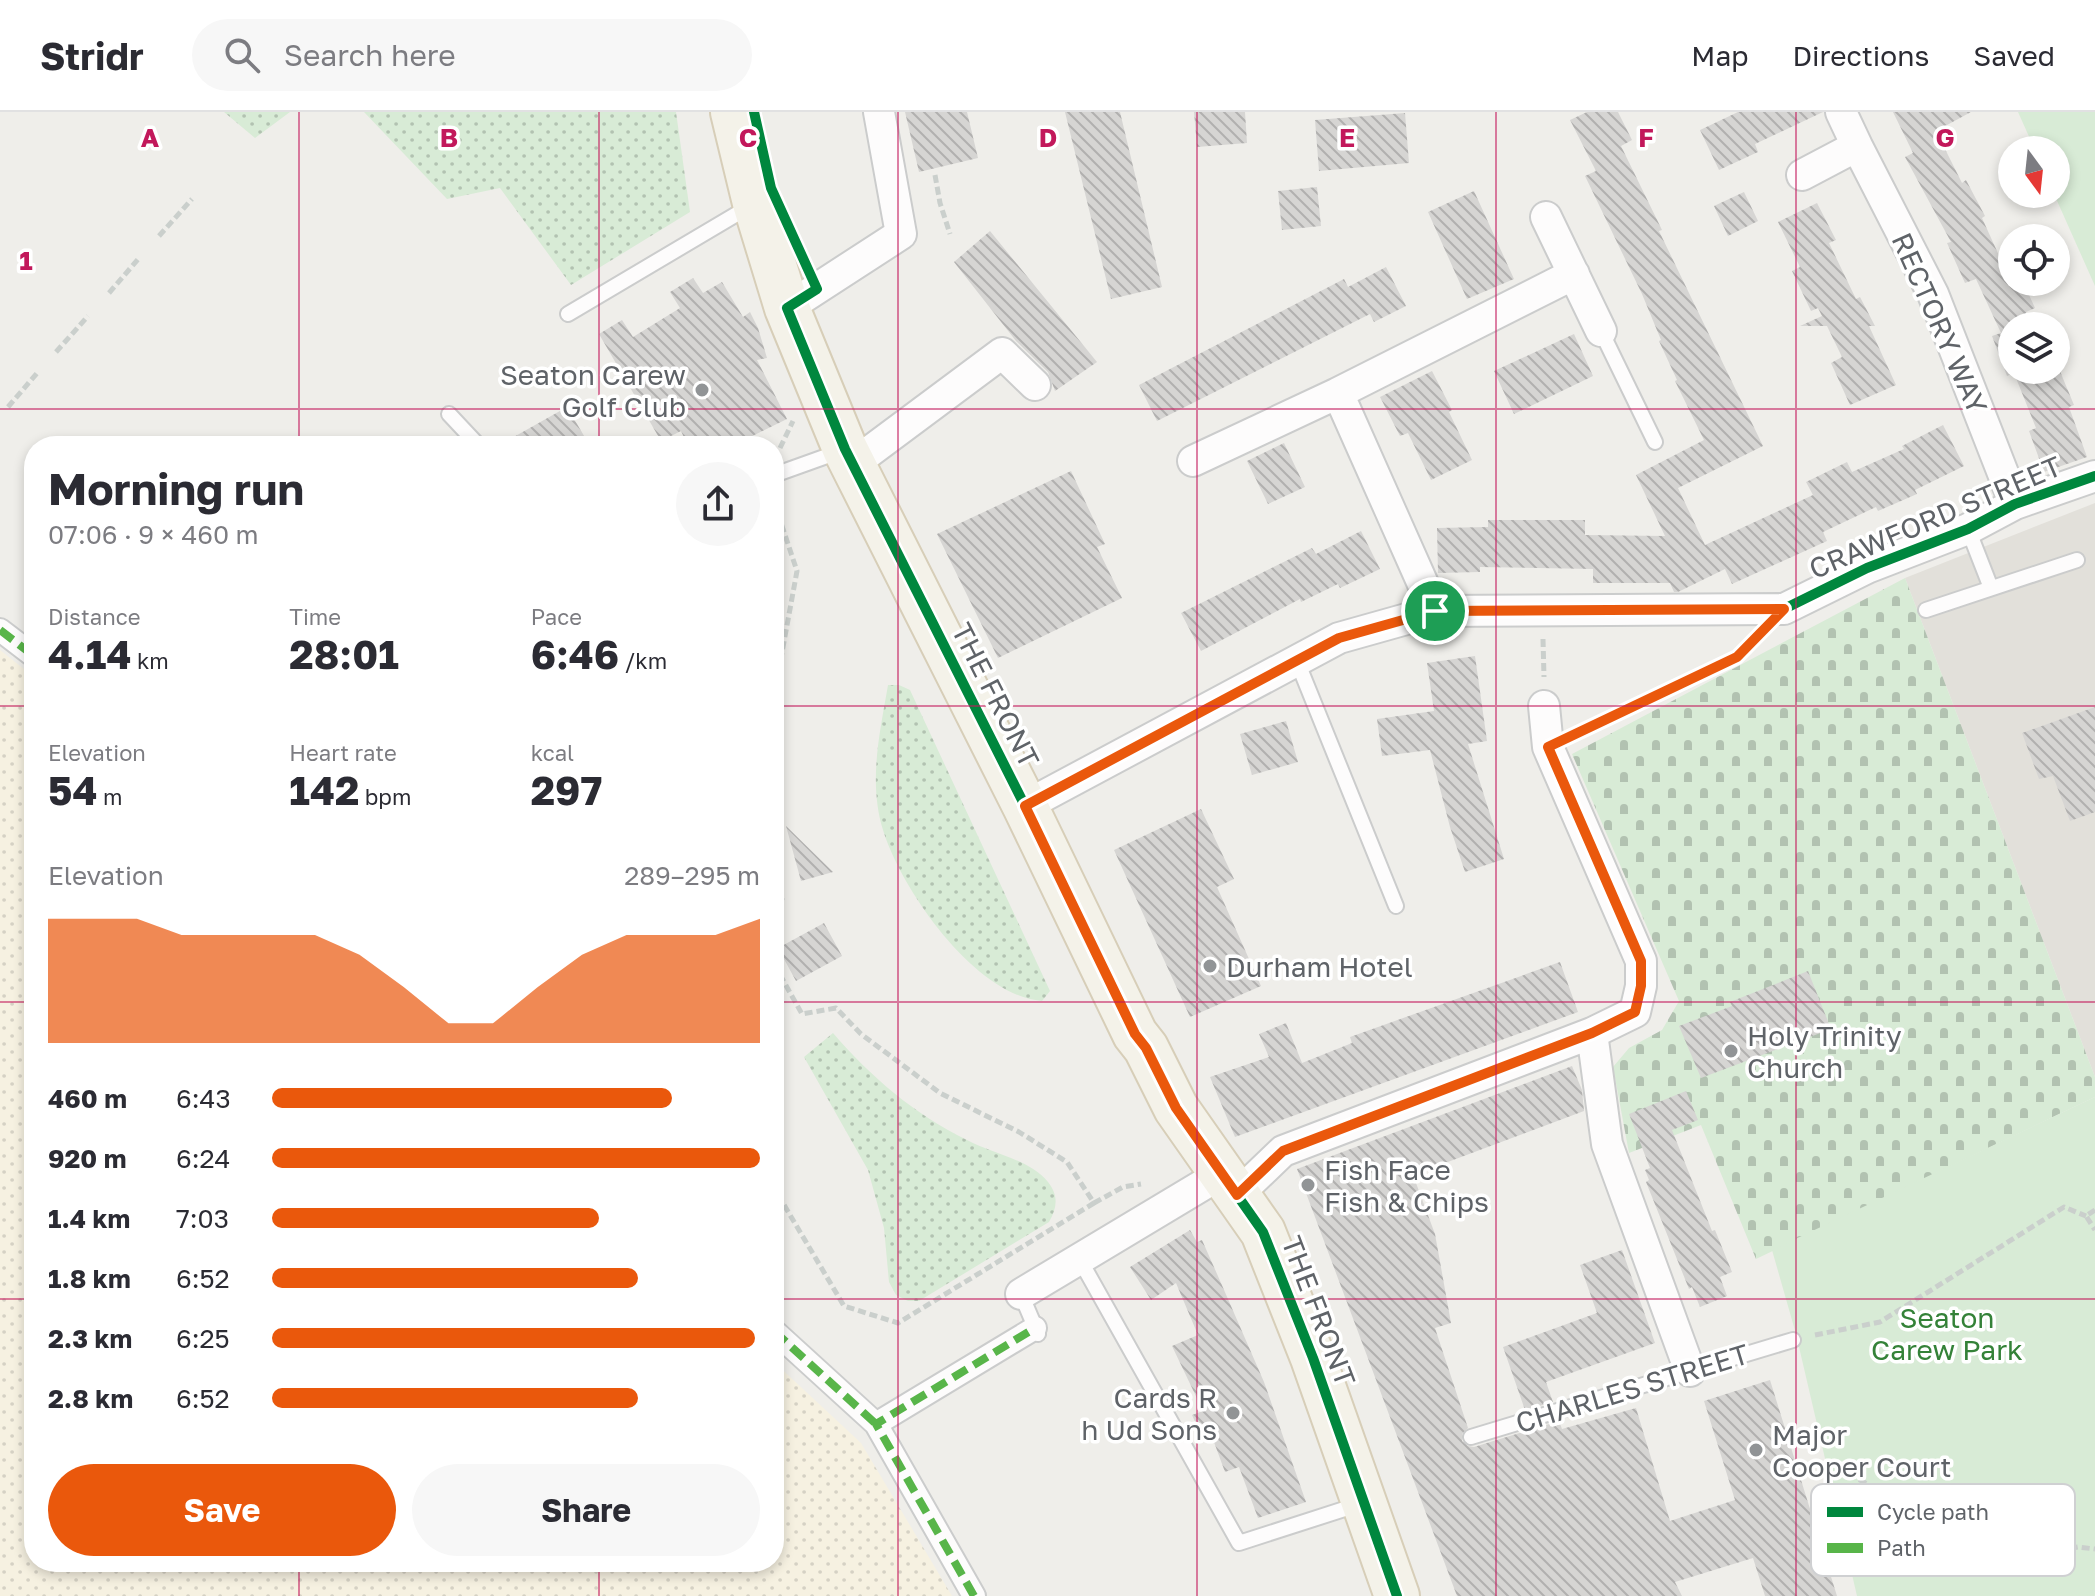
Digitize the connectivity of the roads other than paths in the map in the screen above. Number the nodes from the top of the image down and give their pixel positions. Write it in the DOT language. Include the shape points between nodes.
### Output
graph roads {
  1 [pos="733,112"];
  2 [pos="879,112"];
  3 [pos="1841,112"];
  4 [pos="1857,146"];
  5 [pos="1802,175"];
  6 [pos="755,203"];
  7 [pos="1546,217"];
  8 [pos="1574,274"];
  9 [pos="787,308"];
  10 [pos="568,314"];
  11 [pos="1601,331"];
  12 [pos="1035,385"];
  13 [pos="1338,393"];
  14 [pos="449,414"];
  15 [pos="470,436"];
  16 [pos="1655,442"];
  17 [pos="849,457"];
  18 [pos="1193,461"];
  19 [pos="784,473"];
  20 [pos="2095,476"];
  21 [pos="2015,504"];
  22 [pos="1968,529"];
  23 [pos="2077,560"];
  24 [pos="1991,588"];
  25 [pos="1926,610"];
  26 [pos="1435,611"];
  27 [pos="0,630"];
  28 [pos="24,648"];
  29 [pos="1297,661"];
  30 [pos="1544,706"];
  31 [pos="1025,806"];
  32 [pos="1396,906"];
  33 [pos="1592,1033"];
  34 [pos="1229,1184"];
  35 [pos="1080,1260"];
  36 [pos="1021,1294"];
  37 [pos="1037,1333"];
  38 [pos="784,1340"];
  39 [pos="1793,1340"];
  40 [pos="1690,1371"];
  41 [pos="876,1424"];
  42 [pos="1471,1437"];
  43 [pos="1366,1502"];
  44 [pos="974,1596"];
  45 [pos="1397,1596"];
  1 -- 6 [label="main road, THE FRONT"];
  2 -- 9 [label="street" via="901,234"];
  3 -- 4 [label="street, RECTORY WAY"];
  4 -- 5 [label="street"];
  4 -- 21 [label="street, RECTORY WAY" via="1933,294"];
  6 -- 9 [label="main road, THE FRONT"];
  6 -- 10 [label="lane"];
  7 -- 8 [label="street"];
  8 -- 11 [label="street"];
  8 -- 13 [label="street"];
  9 -- 17 [label="main road, THE FRONT"];
  11 -- 16 [label="lane"];
  12 -- 17 [label="street" via="1002,353"];
  13 -- 18 [label="street"];
  13 -- 26 [label="street"];
  14 -- 15 [label="lane"];
  17 -- 19 [label="lane"];
  17 -- 31 [label="main road, THE FRONT"];
  20 -- 21 [label="street, CRAWFORD STREET"];
  21 -- 22 [label="street, CRAWFORD STREET"];
  22 -- 24 [label="lane"];
  22 -- 26 [label="street, CRAWFORD STREET" via="1867,568 1784,609"];
  23 -- 24 [label="lane"];
  24 -- 25 [label="lane"];
  26 -- 29 [label="street, CRAWFORD STREET" via="1339,638"];
  27 -- 28 [label="street"];
  29 -- 31 [label="street, CRAWFORD STREET"];
  29 -- 32 [label="lane"];
  30 -- 33 [label="street" via="1548,747 1641,961 1635,1012"];
  31 -- 34 [label="main road, THE FRONT" via="1135,1034 1176,1108"];
  33 -- 34 [label="street" via="1283,1151"];
  33 -- 40 [label="street" via="1607,1144"];
  34 -- 35 [label="street"];
  34 -- 43 [label="main road, THE FRONT" via="1263,1232"];
  35 -- 36 [label="street"];
  35 -- 43 [label="lane" via="1239,1543"];
  36 -- 37 [label="lane"];
  37 -- 41 [label="street"];
  38 -- 41 [label="street"];
  39 -- 40 [label="lane, CHARLES STREET"];
  40 -- 42 [label="lane, CHARLES STREET"];
  41 -- 44 [label="street"];
  43 -- 45 [label="main road, THE FRONT"];
}
